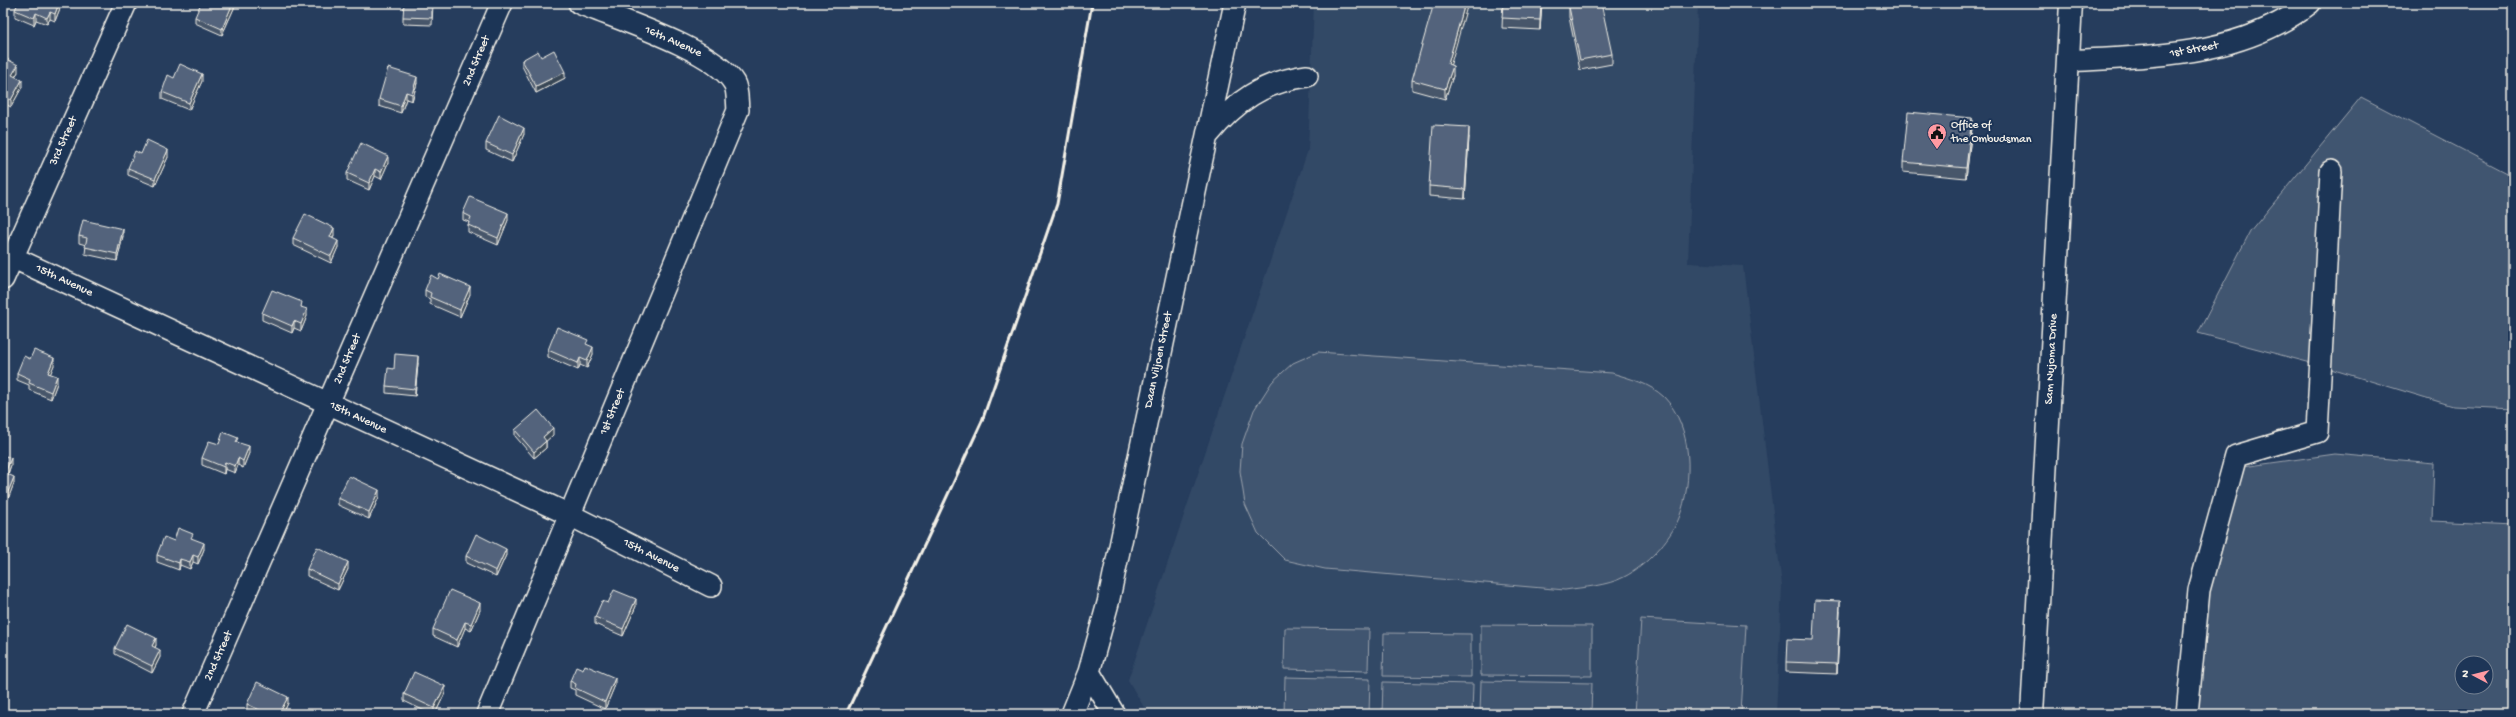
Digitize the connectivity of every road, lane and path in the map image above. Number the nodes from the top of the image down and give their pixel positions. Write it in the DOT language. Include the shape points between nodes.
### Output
graph roads {
  1 [pos="126,3"];
  2 [pos="502,3"];
  3 [pos="579,3"];
  4 [pos="1235,3"];
  5 [pos="2071,3"];
  6 [pos="2310,3"];
  7 [pos="2068,61"];
  8 [pos="1307,76"];
  9 [pos="738,110"];
  10 [pos="1205,138"];
  11 [pos="2331,171"];
  12 [pos="8,255"];
  13 [pos="3,279"];
  14 [pos="328,405"];
  15 [pos="570,515"];
  16 [pos="711,586"];
  17 [pos="1090,672"];
  18 [pos="193,714"];
  19 [pos="487,714"];
  20 [pos="1072,714"];
  21 [pos="1114,714"];
  22 [pos="2032,714"];
  23 [pos="2187,714"];
  1 -- 12 [label="street, 3rd Street"];
  2 -- 14 [label="street, 2nd Street"];
  3 -- 9 [label="street, 16th Avenue" via="700,53 721,68 735,84"];
  4 -- 10 [label="street, Daan Viljoen Street"];
  5 -- 7 [label="main road, Sam Nujoma Drive"];
  6 -- 7 [label="street, 1st Street" via="2290,18 2234,43 2164,56"];
  7 -- 22 [label="main road, Sam Nujoma Drive"];
  8 -- 10 [label="street" via="1290,78 1257,91 1228,111"];
  9 -- 15 [label="street, 1st Street"];
  10 -- 17 [label="street, Daan Viljoen Street" via="1108,603"];
  11 -- 23 [label="street" via="2317,432 2236,456 2199,590"];
  12 -- 13 [label="street, 3rd Street"];
  12 -- 14 [label="street, 15th Avenue"];
  14 -- 15 [label="street, 15th Avenue"];
  14 -- 18 [label="street, 2nd Street"];
  15 -- 16 [label="street, 15th Avenue"];
  15 -- 19 [label="street, 1st Street"];
  17 -- 20 [label="street, Daan Viljoen Street"];
  17 -- 21 [label="street"];
}
